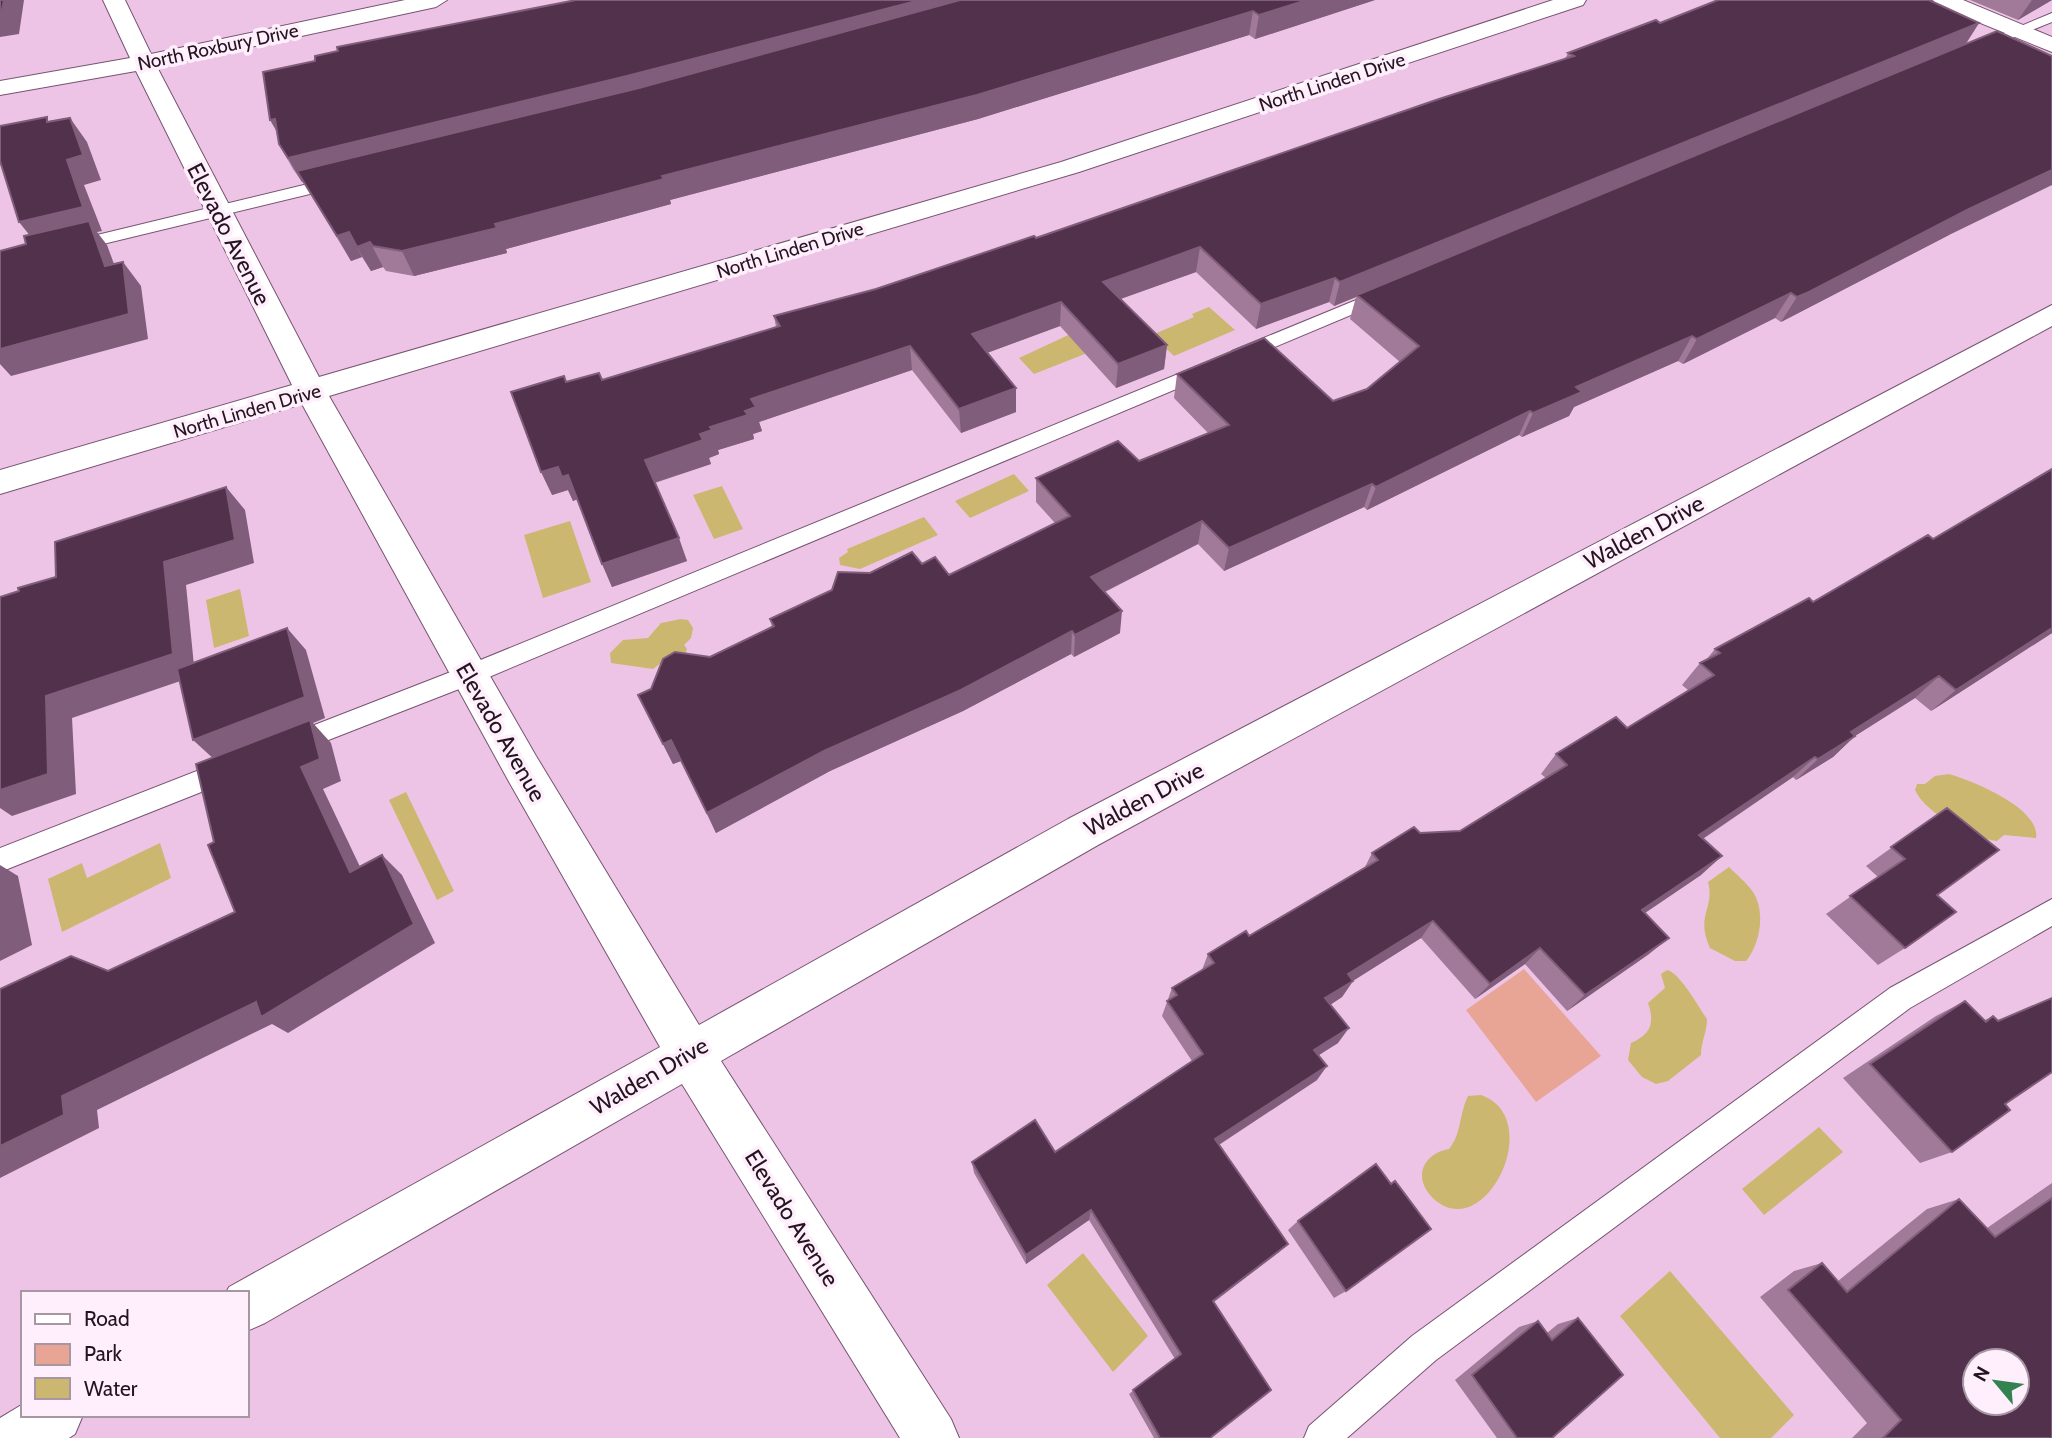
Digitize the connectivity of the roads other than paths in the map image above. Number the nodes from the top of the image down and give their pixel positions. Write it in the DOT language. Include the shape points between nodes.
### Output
graph roads {
  1 [pos="114,0"];
  2 [pos="436,0"];
  3 [pos="1575,0"];
  4 [pos="1944,0"];
  5 [pos="2052,17"];
  6 [pos="2015,31"];
  7 [pos="2052,45"];
  8 [pos="1959,54"];
  9 [pos="143,63"];
  10 [pos="0,88"];
  11 [pos="356,177"];
  12 [pos="217,212"];
  13 [pos="51,251"];
  14 [pos="1398,289"];
  15 [pos="2052,314"];
  16 [pos="312,392"];
  17 [pos="0,482"];
  18 [pos="469,675"];
  19 [pos="269,754"];
  20 [pos="244,764"];
  21 [pos="0,860"];
  22 [pos="2052,912"];
  23 [pos="690,1052"];
  24 [pos="248,1304"];
  25 [pos="53,1417"];
  26 [pos="18,1438"];
  27 [pos="932,1438"];
  28 [pos="1321,1438"];
  1 -- 9 [label="street, Elevado Avenue"];
  2 -- 9 [label="street, North Roxbury Drive"];
  3 -- 16 [label="street, North Linden Drive" via="1070,167"];
  4 -- 6 [label="street"];
  5 -- 6 [label="lane"];
  6 -- 7 [label="street"];
  6 -- 8 [label="lane"];
  9 -- 10 [label="street, North Roxbury Drive"];
  9 -- 12 [label="street, Elevado Avenue"];
  11 -- 12 [label="lane"];
  12 -- 13 [label="lane"];
  12 -- 16 [label="street, Elevado Avenue"];
  14 -- 18 [label="lane"];
  15 -- 23 [label="street, Walden Drive" via="1083,832"];
  16 -- 17 [label="street, North Linden Drive"];
  16 -- 18 [label="street, Elevado Avenue"];
  18 -- 19 [label="lane"];
  18 -- 23 [label="street, Elevado Avenue"];
  20 -- 21 [label="lane"];
  22 -- 28 [label="lane" via="1900,999 1789,1077 1424,1348"];
  23 -- 24 [label="street, Walden Drive"];
  23 -- 27 [label="street, Elevado Avenue"];
  25 -- 26 [label="street"];
}
